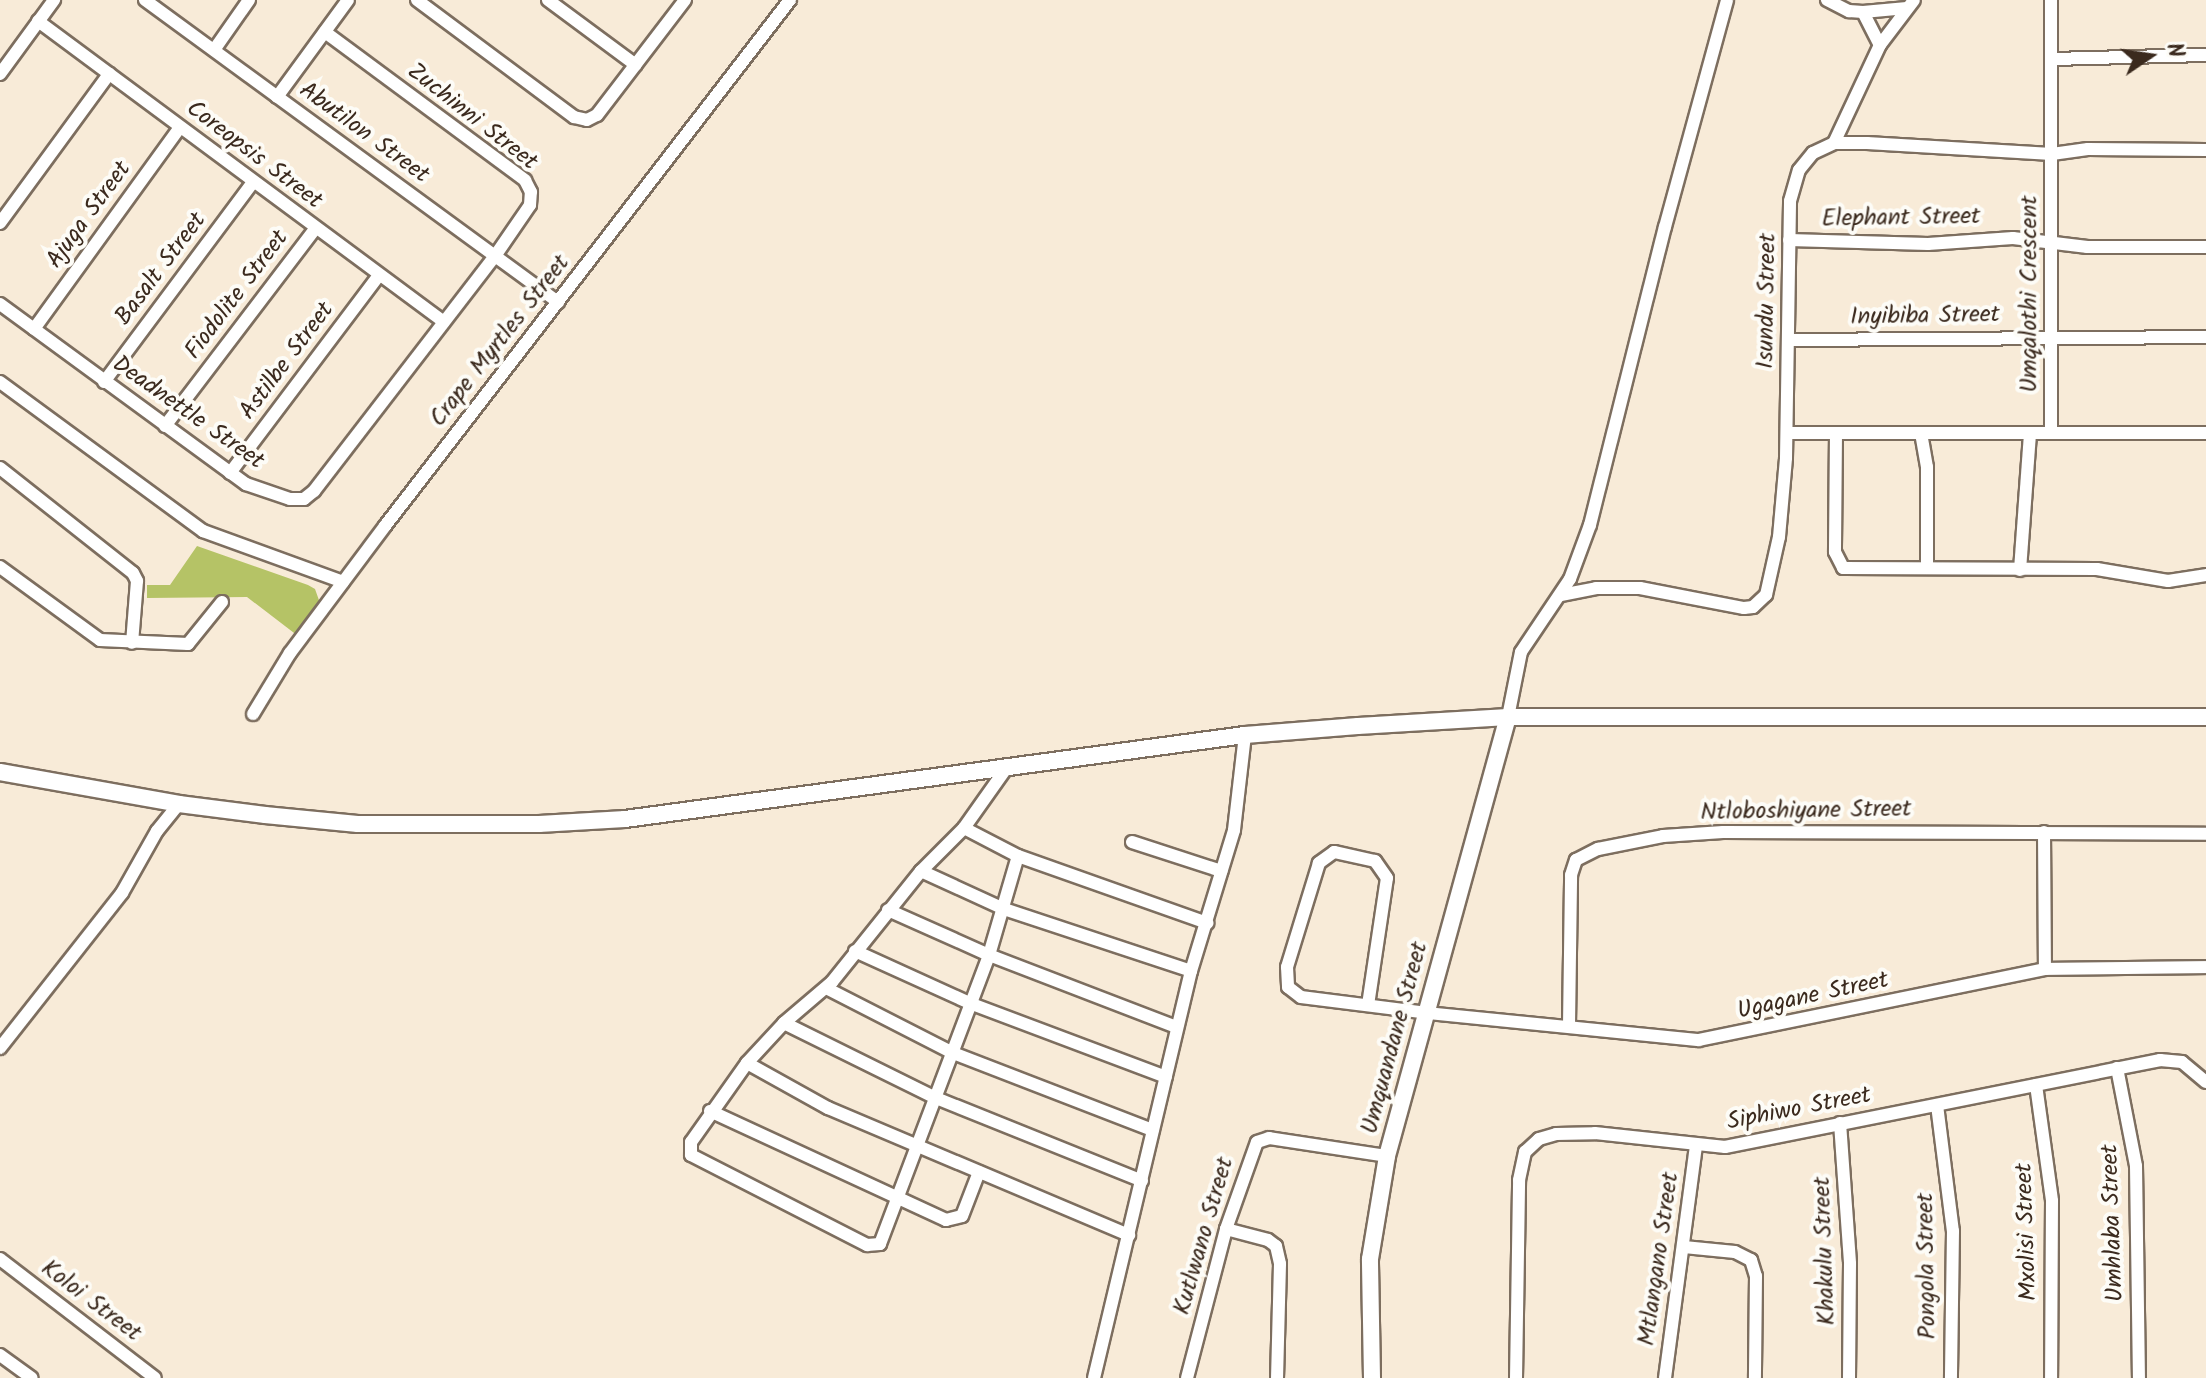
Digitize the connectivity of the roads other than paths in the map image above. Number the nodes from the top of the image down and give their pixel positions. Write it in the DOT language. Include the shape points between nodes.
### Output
graph roads {
  1 [pos="54,0"];
  2 [pos="145,0"];
  3 [pos="249,0"];
  4 [pos="348,0"];
  5 [pos="417,0"];
  6 [pos="548,0"];
  7 [pos="790,0"];
  8 [pos="1727,0"];
  9 [pos="1827,0"];
  10 [pos="2051,0"];
  11 [pos="683,1"];
  12 [pos="1911,4"];
  13 [pos="1863,12"];
  14 [pos="38,21"];
  15 [pos="325,32"];
  16 [pos="1880,45"];
  17 [pos="214,50"];
  18 [pos="2206,55"];
  19 [pos="2052,59"];
  20 [pos="636,65"];
  21 [pos="0,74"];
  22 [pos="109,74"];
  23 [pos="277,97"];
  24 [pos="180,127"];
  25 [pos="1834,143"];
  26 [pos="2206,150"];
  27 [pos="2052,154"];
  28 [pos="253,182"];
  29 [pos="0,223"];
  30 [pos="315,229"];
  31 [pos="1789,240"];
  32 [pos="2051,243"];
  33 [pos="2206,247"];
  34 [pos="495,256"];
  35 [pos="379,275"];
  36 [pos="558,302"];
  37 [pos="0,304"];
  38 [pos="444,322"];
  39 [pos="34,329"];
  40 [pos="2052,336"];
  41 [pos="2206,337"];
  42 [pos="1788,340"];
  43 [pos="0,382"];
  44 [pos="104,382"];
  45 [pos="165,426"];
  46 [pos="1787,433"];
  47 [pos="1836,433"];
  48 [pos="1921,433"];
  49 [pos="2030,433"];
  50 [pos="2051,433"];
  51 [pos="2206,433"];
  52 [pos="0,468"];
  53 [pos="230,473"];
  54 [pos="0,567"];
  55 [pos="1927,568"];
  56 [pos="2020,570"];
  57 [pos="2206,575"];
  58 [pos="343,582"];
  59 [pos="1561,595"];
  60 [pos="222,602"];
  61 [pos="132,643"];
  62 [pos="253,714"];
  63 [pos="1508,717"];
  64 [pos="2206,717"];
  65 [pos="1245,735"];
  66 [pos="1005,770"];
  67 [pos="0,772"];
  68 [pos="179,804"];
  69 [pos="964,828"];
  70 [pos="2044,832"];
  71 [pos="2206,834"];
  72 [pos="1132,842"];
  73 [pos="1018,856"];
  74 [pos="921,871"];
  75 [pos="1221,871"];
  76 [pos="1004,909"];
  77 [pos="888,910"];
  78 [pos="1207,923"];
  79 [pos="855,951"];
  80 [pos="989,955"];
  81 [pos="2206,967"];
  82 [pos="2045,969"];
  83 [pos="1191,971"];
  84 [pos="826,988"];
  85 [pos="972,1004"];
  86 [pos="1368,1005"];
  87 [pos="1427,1013"];
  88 [pos="784,1023"];
  89 [pos="1569,1025"];
  90 [pos="1177,1027"];
  91 [pos="0,1048"];
  92 [pos="953,1053"];
  93 [pos="747,1063"];
  94 [pos="2117,1068"];
  95 [pos="1166,1077"];
  96 [pos="2206,1082"];
  97 [pos="2036,1085"];
  98 [pos="936,1098"];
  99 [pos="1937,1105"];
  100 [pos="710,1111"];
  101 [pos="1840,1123"];
  102 [pos="1153,1130"];
  103 [pos="917,1146"];
  104 [pos="1696,1146"];
  105 [pos="1387,1156"];
  106 [pos="979,1172"];
  107 [pos="1142,1181"];
  108 [pos="896,1198"];
  109 [pos="1226,1229"];
  110 [pos="1129,1235"];
  111 [pos="1684,1247"];
  112 [pos="0,1259"];
  113 [pos="0,1355"];
  114 [pos="147,1375"];
  115 [pos="32,1378"];
  116 [pos="1094,1378"];
  117 [pos="1187,1378"];
  118 [pos="1277,1378"];
  119 [pos="1372,1378"];
  120 [pos="1516,1378"];
  121 [pos="1665,1378"];
  122 [pos="1755,1378"];
  123 [pos="1849,1378"];
  124 [pos="1951,1378"];
  125 [pos="2051,1378"];
  126 [pos="2139,1378"];
  1 -- 14 [label="street"];
  2 -- 17 [label="street, Abutilon Street"];
  3 -- 17 [label="street"];
  4 -- 15 [label="street"];
  5 -- 20 [label="street" via="574,117 587,120 597,115"];
  6 -- 20 [label="street"];
  7 -- 36 [label="street, Crape Myrtles Street"];
  8 -- 59 [label="street" via="1606,468 1578,563"];
  9 -- 13 [label="street"];
  10 -- 19 [label="street, Umqalothi Crescent"];
  11 -- 20 [label="street"];
  12 -- 13 [label="street"];
  12 -- 16 [label="street"];
  13 -- 16 [label="street"];
  14 -- 21 [label="street"];
  14 -- 22 [label="street, Coreopsis Street"];
  15 -- 23 [label="street"];
  15 -- 34 [label="street, Zuchinni Street" via="525,180 530,205"];
  16 -- 25 [label="street"];
  17 -- 23 [label="street, Abutilon Street"];
  18 -- 19 [label="street"];
  19 -- 27 [label="street, Umqalothi Crescent"];
  22 -- 24 [label="street, Coreopsis Street"];
  22 -- 29 [label="street"];
  23 -- 34 [label="street, Abutilon Street"];
  24 -- 28 [label="street, Coreopsis Street"];
  24 -- 39 [label="street, Ajuga Street"];
  25 -- 27 [label="street"];
  25 -- 31 [label="street, Isundu Street" via="1813,153 1793,183"];
  26 -- 27 [label="street" via="2088,149"];
  27 -- 32 [label="street, Umqalothi Crescent"];
  28 -- 30 [label="street, Coreopsis Street"];
  28 -- 44 [label="street, Basalt Street"];
  30 -- 35 [label="street, Coreopsis Street"];
  30 -- 45 [label="street, Fiodolite Street"];
  31 -- 32 [label="street, Elephant Street" via="1912,244 2013,238"];
  31 -- 42 [label="street, Isundu Street"];
  32 -- 33 [label="street, Elephant Street"];
  32 -- 40 [label="street, Umqalothi Crescent"];
  34 -- 36 [label="street, Abutilon Street"];
  34 -- 38 [label="street, Deadnettle Street"];
  35 -- 38 [label="street, Coreopsis Street"];
  35 -- 53 [label="street, Astilbe Street"];
  36 -- 58 [label="street, Crape Myrtles Street"];
  37 -- 39 [label="street, Deadnettle Street"];
  38 -- 53 [label="street, Deadnettle Street" via="304,499 246,484"];
  39 -- 44 [label="street, Deadnettle Street"];
  40 -- 41 [label="street, Inyibiba Street"];
  40 -- 42 [label="street, Inyibiba Street"];
  40 -- 50 [label="street, Umqalothi Crescent"];
  42 -- 46 [label="street, Isundu Street"];
  43 -- 58 [label="street" via="203,531"];
  44 -- 45 [label="street, Deadnettle Street"];
  45 -- 53 [label="street, Deadnettle Street"];
  46 -- 47 [label="street"];
  46 -- 59 [label="street, Isundu Street" via="1775,565 1759,603 1726,606 1628,587"];
  47 -- 48 [label="street"];
  47 -- 55 [label="street" via="1838,564 1850,570"];
  48 -- 49 [label="street"];
  48 -- 55 [label="street" via="1928,479"];
  49 -- 50 [label="street"];
  49 -- 56 [label="street"];
  50 -- 51 [label="street"];
  52 -- 61 [label="street" via="133,573 137,581"];
  54 -- 61 [label="street" via="100,640"];
  55 -- 56 [label="street"];
  56 -- 57 [label="street" via="2097,569 2168,581"];
  58 -- 62 [label="street, Crape Myrtles Street"];
  59 -- 63 [label="street" via="1521,652"];
  60 -- 61 [label="street" via="188,644"];
  63 -- 64 [label="street"];
  63 -- 65 [label="street"];
  63 -- 87 [label="street, Umquandane Street"];
  65 -- 66 [label="street"];
  65 -- 75 [label="street" via="1239,806"];
  66 -- 68 [label="street" via="582,823 358,824"];
  66 -- 69 [label="street"];
  67 -- 68 [label="street"];
  68 -- 91 [label="street" via="122,893"];
  69 -- 73 [label="street"];
  69 -- 74 [label="street"];
  70 -- 71 [label="street, Ntloboshiyane Street"];
  70 -- 82 [label="street"];
  70 -- 89 [label="street, Ntloboshiyane Street" via="1723,832 1663,836 1587,853 1576,860 1571,875"];
  72 -- 75 [label="street"];
  73 -- 76 [label="street"];
  73 -- 78 [label="street"];
  74 -- 76 [label="street"];
  74 -- 77 [label="street"];
  75 -- 78 [label="street"];
  76 -- 80 [label="street"];
  76 -- 83 [label="street"];
  77 -- 79 [label="street"];
  77 -- 80 [label="street"];
  78 -- 83 [label="street"];
  79 -- 84 [label="street"];
  79 -- 85 [label="street"];
  80 -- 85 [label="street"];
  80 -- 90 [label="street"];
  81 -- 82 [label="street, Ugagane Street"];
  82 -- 89 [label="street, Ugagane Street" via="1708,1039"];
  83 -- 90 [label="street"];
  84 -- 88 [label="street"];
  84 -- 92 [label="street"];
  85 -- 92 [label="street"];
  85 -- 95 [label="street"];
  86 -- 86 [label="street, Ugagane Street" via="1301,997 1286,982 1319,863 1334,852 1375,861 1387,878"];
  86 -- 87 [label="street, Ugagane Street"];
  87 -- 89 [label="street, Ugagane Street"];
  87 -- 105 [label="street, Umquandane Street"];
  88 -- 93 [label="street"];
  88 -- 98 [label="street"];
  90 -- 95 [label="street"];
  92 -- 98 [label="street"];
  92 -- 102 [label="street"];
  93 -- 100 [label="street"];
  93 -- 103 [label="street" via="805,1097"];
  94 -- 96 [label="street, Siphiwo Street" via="2172,1060"];
  94 -- 97 [label="street, Siphiwo Street"];
  94 -- 126 [label="street, Umhlaba Street" via="2136,1166"];
  95 -- 102 [label="street"];
  97 -- 99 [label="street, Siphiwo Street"];
  97 -- 125 [label="street, Mxolisi Street" via="2052,1201"];
  98 -- 103 [label="street"];
  98 -- 107 [label="street"];
  99 -- 101 [label="street, Siphiwo Street"];
  99 -- 124 [label="street, Pongola Street" via="1953,1231"];
  100 -- 108 [label="street"];
  100 -- 108 [label="street" via="689,1146 691,1155 867,1245 883,1240"];
  101 -- 104 [label="street, Siphiwo Street" via="1747,1144"];
  101 -- 123 [label="street, Khakulu Street" via="1850,1264"];
  102 -- 107 [label="street"];
  103 -- 106 [label="street"];
  103 -- 108 [label="street"];
  104 -- 111 [label="street, Mtlangano Street"];
  104 -- 120 [label="street, Siphiwo Street" via="1575,1132 1545,1137 1525,1152 1519,1180"];
  105 -- 109 [label="street, Kutlwano Street" via="1269,1138 1257,1142"];
  105 -- 119 [label="street, Umquandane Street" via="1370,1259"];
  106 -- 108 [label="street" via="965,1213 955,1221"];
  106 -- 110 [label="street"];
  107 -- 110 [label="street"];
  109 -- 117 [label="street, Kutlwano Street"];
  109 -- 118 [label="street" via="1268,1240 1279,1253"];
  110 -- 116 [label="street"];
  111 -- 121 [label="street, Mtlangano Street"];
  111 -- 122 [label="street" via="1735,1252 1751,1260 1756,1276"];
  112 -- 114 [label="street, Koloi Street"];
  113 -- 115 [label="street"];
}
